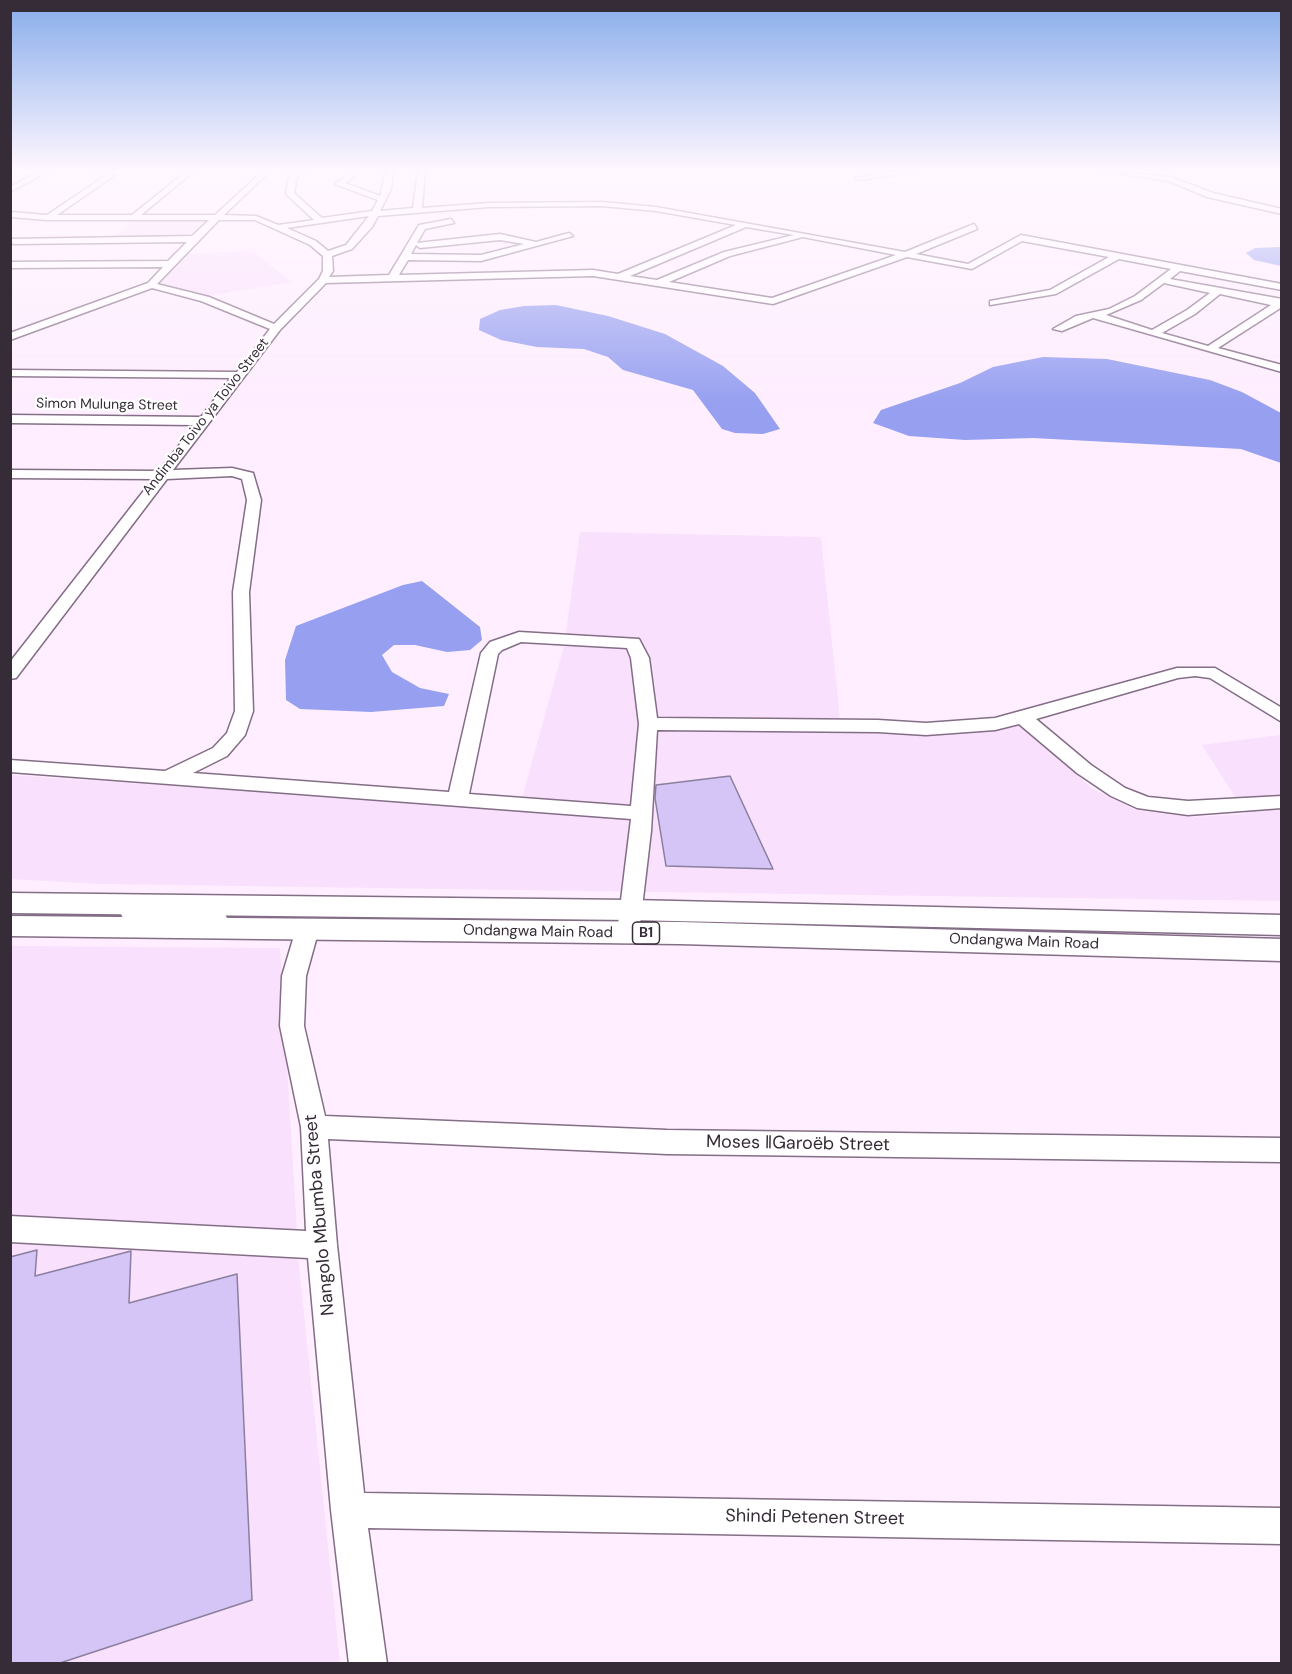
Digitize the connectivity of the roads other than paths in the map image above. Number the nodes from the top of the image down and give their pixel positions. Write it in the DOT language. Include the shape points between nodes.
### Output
graph roads {
  1 [pos="185,249"];
  2 [pos="320,249"];
  3 [pos="343,249"];
  4 [pos="408,249"];
  5 [pos="517,249"];
  6 [pos="684,249"];
  7 [pos="746,249"];
  8 [pos="878,249"];
  9 [pos="921,249"];
  10 [pos="1003,249"];
  11 [pos="1077,249"];
  12 [pos="327,255"];
  13 [pos="907,255"];
  14 [pos="404,257"];
  15 [pos="1116,257"];
  16 [pos="652,262"];
  17 [pos="172,264"];
  18 [pos="10,265"];
  19 [pos="1178,268"];
  20 [pos="688,270"];
  21 [pos="619,277"];
  22 [pos="393,278"];
  23 [pos="323,280"];
  24 [pos="1161,280"];
  25 [pos="661,282"];
  26 [pos="151,285"];
  27 [pos="1281,287"];
  28 [pos="1218,291"];
  29 [pos="1280,302"];
  30 [pos="994,303"];
  31 [pos="1097,316"];
  32 [pos="276,328"];
  33 [pos="1058,329"];
  34 [pos="1153,334"];
  35 [pos="10,337"];
  36 [pos="1210,349"];
  37 [pos="1281,369"];
  38 [pos="10,373"];
  39 [pos="240,375"];
  40 [pos="10,419"];
  41 [pos="204,421"];
  42 [pos="161,475"];
  43 [pos="13,476"];
  44 [pos="10,674"];
  45 [pos="1022,717"];
  46 [pos="1281,717"];
  47 [pos="648,724"];
  48 [pos="10,766"];
  49 [pos="167,778"];
  50 [pos="458,798"];
  51 [pos="1281,802"];
  52 [pos="641,813"];
  53 [pos="10,903"];
  54 [pos="41,903"];
  55 [pos="629,921"];
  56 [pos="1281,925"];
  57 [pos="10,926"];
  58 [pos="308,929"];
  59 [pos="1281,950"];
  60 [pos="314,1127"];
  61 [pos="1281,1150"];
  62 [pos="10,1229"];
  63 [pos="322,1245"];
  64 [pos="348,1510"];
  65 [pos="1281,1526"];
  66 [pos="368,1664"];
  1 -- 17 [label="street"];
  2 -- 12 [label="street"];
  3 -- 12 [label="street"];
  4 -- 14 [label="street"];
  5 -- 14 [label="street" via="481,258"];
  6 -- 16 [label="street"];
  7 -- 20 [label="street"];
  8 -- 13 [label="street"];
  9 -- 13 [label="street"];
  10 -- 13 [label="street" via="973,267"];
  11 -- 15 [label="street"];
  12 -- 23 [label="street" via="328,271"];
  13 -- 25 [label="street" via="773,301"];
  14 -- 22 [label="street"];
  15 -- 19 [label="street"];
  15 -- 30 [label="street" via="1053,292"];
  16 -- 20 [label="street"];
  16 -- 21 [label="street"];
  17 -- 18 [label="street"];
  17 -- 26 [label="street"];
  19 -- 24 [label="street"];
  19 -- 27 [label="street"];
  20 -- 25 [label="street"];
  21 -- 22 [label="street" via="585,273"];
  21 -- 25 [label="street"];
  22 -- 23 [label="street"];
  23 -- 32 [label="street, Andimba Toivo ya Toivo Street"];
  24 -- 28 [label="street"];
  24 -- 31 [label="street" via="1138,298"];
  26 -- 32 [label="street" via="205,299"];
  26 -- 35 [label="street"];
  28 -- 29 [label="street"];
  28 -- 34 [label="street"];
  29 -- 36 [label="street"];
  31 -- 33 [label="street"];
  31 -- 34 [label="street"];
  32 -- 39 [label="street, Andimba Toivo ya Toivo Street"];
  34 -- 36 [label="street"];
  36 -- 37 [label="street"];
  38 -- 39 [label="street"];
  39 -- 41 [label="street, Andimba Toivo ya Toivo Street"];
  40 -- 41 [label="street, Simon Mulunga Street"];
  41 -- 42 [label="street, Andimba Toivo ya Toivo Street"];
  42 -- 43 [label="street"];
  42 -- 44 [label="street, Andimba Toivo ya Toivo Street"];
  42 -- 49 [label="street" via="242,473 248,476 254,500 241,592 244,711 236,735 220,752"];
  45 -- 46 [label="street" via="1195,671 1215,673"];
  45 -- 47 [label="street" via="995,724 926,729"];
  45 -- 51 [label="street" via="1084,769 1118,792 1144,803 1188,808"];
  47 -- 50 [label="street" via="640,658 633,643 537,636 506,640 490,653"];
  47 -- 52 [label="street"];
  48 -- 49 [label="street"];
  49 -- 50 [label="street"];
  50 -- 52 [label="street"];
  52 -- 55 [label="street"];
  53 -- 54 [label="main road, Ondangwa Main Road / B1"];
  54 -- 55 [label="main road, Ondangwa Main Road / B1"];
  54 -- 58 [label="street"];
  55 -- 56 [label="main road, Ondangwa Main Road / B1"];
  55 -- 58 [label="main road, Ondangwa Main Road / B1"];
  55 -- 59 [label="main road, Ondangwa Main Road / B1"];
  57 -- 58 [label="main road, Ondangwa Main Road / B1"];
  58 -- 60 [label="street, Nangolo Mbumba Street" via="294,976 292,1026"];
  60 -- 61 [label="street, Moses ǁGaroëb Street" via="667,1142"];
  60 -- 63 [label="street, Nangolo Mbumba Street"];
  62 -- 63 [label="street"];
  63 -- 64 [label="street, Nangolo Mbumba Street"];
  64 -- 65 [label="street, Shindi Petenen Street"];
  64 -- 66 [label="street, Nangolo Mbumba Street"];
}
